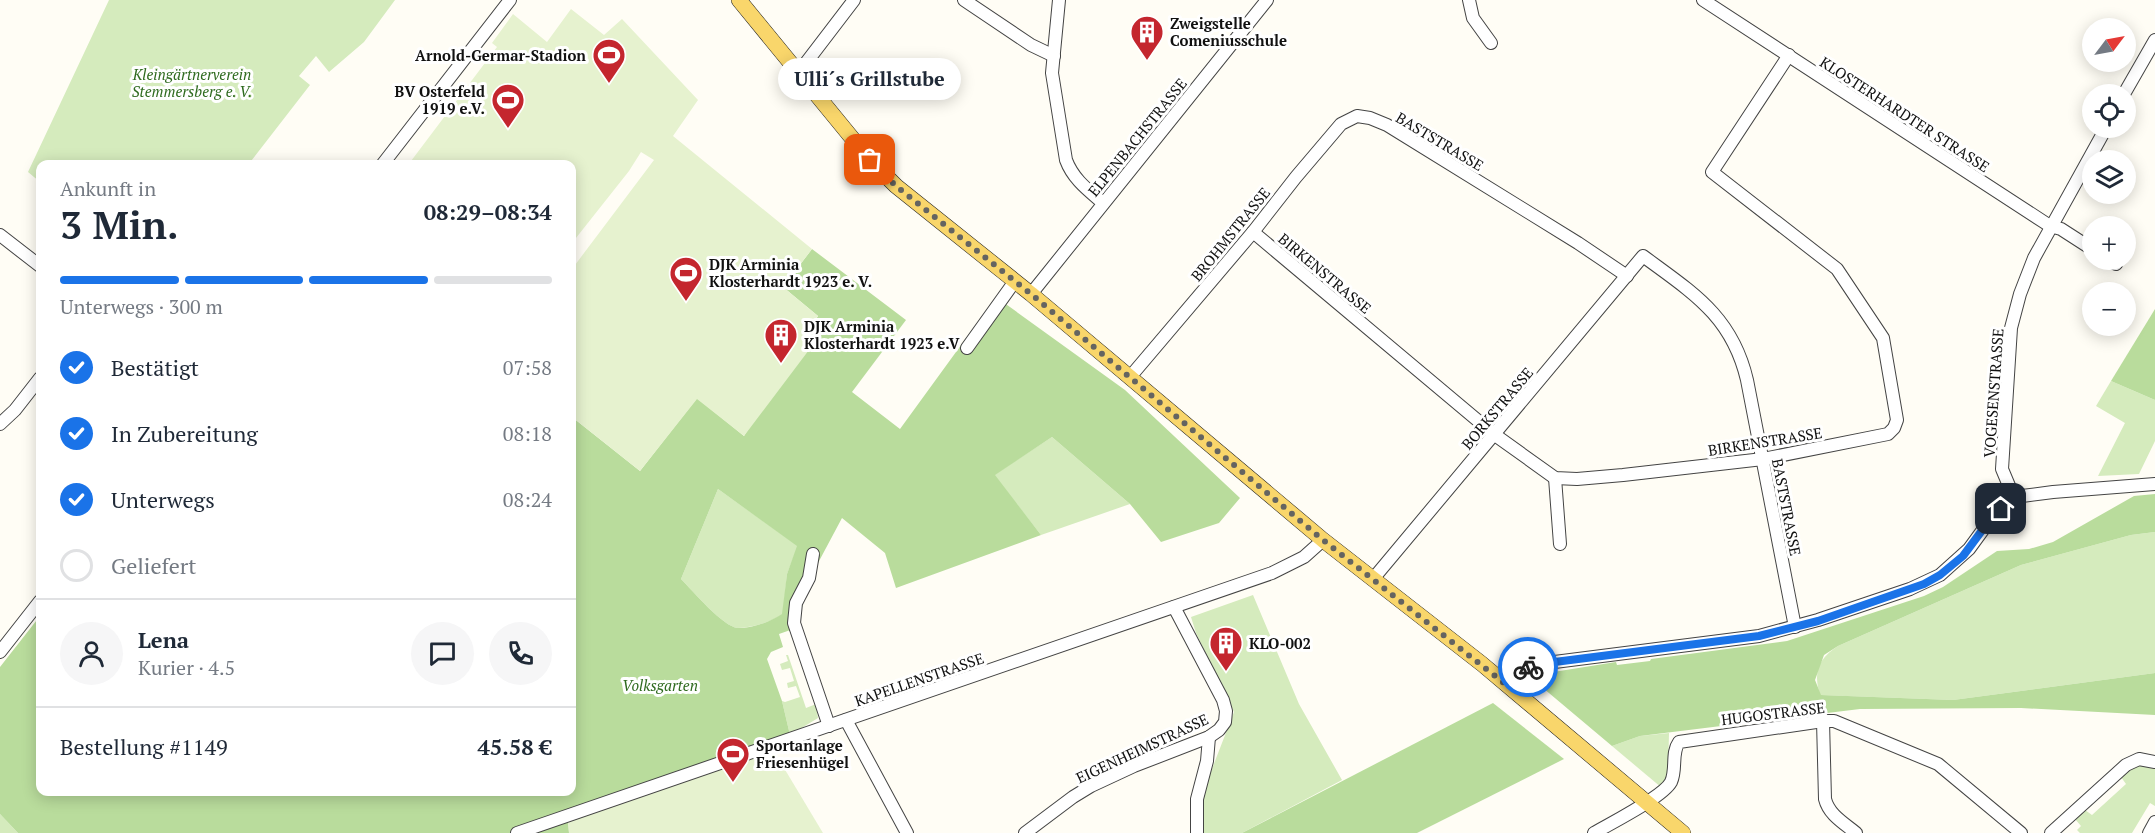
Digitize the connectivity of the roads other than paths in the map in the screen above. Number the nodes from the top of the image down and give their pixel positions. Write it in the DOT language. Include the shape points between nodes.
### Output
graph roads {
  1 [pos="510,0"];
  2 [pos="739,0"];
  3 [pos="854,0"];
  4 [pos="964,0"];
  5 [pos="1059,0"];
  6 [pos="1267,0"];
  7 [pos="1469,0"];
  8 [pos="1703,0"];
  9 [pos="2155,40"];
  10 [pos="1491,43"];
  11 [pos="1789,55"];
  12 [pos="1054,56"];
  13 [pos="799,72"];
  14 [pos="2130,84"];
  15 [pos="1357,116"];
  16 [pos="2100,138"];
  17 [pos="386,160"];
  18 [pos="1103,203"];
  19 [pos="2050,226"];
  20 [pos="1253,232"];
  21 [pos="0,235"];
  22 [pos="2082,243"];
  23 [pos="1643,256"];
  24 [pos="36,264"];
  25 [pos="1627,276"];
  26 [pos="1015,281"];
  27 [pos="1031,294"];
  28 [pos="967,348"];
  29 [pos="1130,377"];
  30 [pos="36,383"];
  31 [pos="0,424"];
  32 [pos="1495,435"];
  33 [pos="1763,459"];
  34 [pos="1555,478"];
  35 [pos="2155,484"];
  36 [pos="2015,500"];
  37 [pos="1323,540"];
  38 [pos="1560,544"];
  39 [pos="813,554"];
  40 [pos="1373,579"];
  41 [pos="36,606"];
  42 [pos="1174,607"];
  43 [pos="1795,627"];
  44 [pos="0,652"];
  45 [pos="1509,687"];
  46 [pos="846,720"];
  47 [pos="1823,721"];
  48 [pos="829,726"];
  49 [pos="1209,737"];
  50 [pos="2155,762"];
  51 [pos="1646,802"];
  52 [pos="2155,822"];
  53 [pos="518,833"];
  54 [pos="907,833"];
  55 [pos="1025,833"];
  56 [pos="1197,833"];
  57 [pos="1594,833"];
  58 [pos="1683,833"];
  59 [pos="1856,833"];
  60 [pos="2021,833"];
  61 [pos="2051,833"];
  62 [pos="2149,833"];
  1 -- 17 [label="street"];
  2 -- 13 [label="main road"];
  3 -- 13 [label="street"];
  4 -- 12 [label="street"];
  5 -- 12 [label="street"];
  6 -- 18 [label="street, ELPENBACHSTRASSE"];
  7 -- 10 [label="street" via="1473,18"];
  8 -- 11 [label="street, KLOSTERHARDTER STRASSE"];
  9 -- 14 [label="street"];
  11 -- 19 [label="street, KLOSTERHARDTER STRASSE"];
  11 -- 33 [label="street, BIRKENSTRASSE" via="1712,172 1837,268 1883,338 1897,420 1888,434"];
  12 -- 18 [label="street" via="1052,73 1066,160 1081,184"];
  13 -- 26 [label="main road" via="890,180"];
  15 -- 20 [label="street, BROHMSTRASSE" via="1341,124"];
  15 -- 25 [label="street, BASTSTRASSE" via="1387,125"];
  16 -- 19 [label="street, VOGESENSTRASSE"];
  18 -- 27 [label="street, ELPENBACHSTRASSE"];
  19 -- 22 [label="street, KLOSTERHARDTER STRASSE"];
  19 -- 36 [label="street, VOGESENSTRASSE" via="2020,294 2011,328 2002,469"];
  20 -- 29 [label="street, BROHMSTRASSE"];
  20 -- 32 [label="street, BIRKENSTRASSE"];
  21 -- 24 [label="street"];
  23 -- 25 [label="street, BORKSTRASSE"];
  23 -- 33 [label="street, BASTSTRASSE" via="1692,293 1728,331 1744,366"];
  25 -- 32 [label="street, BORKSTRASSE"];
  26 -- 27 [label="main road"];
  26 -- 28 [label="street"];
  27 -- 29 [label="main road"];
  29 -- 37 [label="main road"];
  30 -- 31 [label="street"];
  32 -- 34 [label="street, BIRKENSTRASSE"];
  32 -- 40 [label="street, BORKSTRASSE"];
  33 -- 34 [label="street, BIRKENSTRASSE" via="1623,475"];
  33 -- 43 [label="street, BASTSTRASSE"];
  34 -- 38 [label="street"];
  35 -- 36 [label="street" via="2029,494"];
  36 -- 43 [label="street" via="1996,512 1969,549 1940,575 1902,592"];
  37 -- 40 [label="main road"];
  37 -- 42 [label="street, KAPELLENSTRASSE" via="1290,565"];
  39 -- 48 [label="street" via="809,578 796,603 794,623"];
  40 -- 45 [label="main road"];
  41 -- 44 [label="street"];
  42 -- 46 [label="street, KAPELLENSTRASSE"];
  42 -- 49 [label="street, EIGENHEIMSTRASSE" via="1225,706 1223,726"];
  43 -- 45 [label="street" via="1731,640 1531,665"];
  45 -- 51 [label="main road"];
  46 -- 48 [label="street, KAPELLENSTRASSE"];
  46 -- 54 [label="street"];
  47 -- 51 [label="street, HUGOSTRASSE" via="1679,742 1672,781 1665,791"];
  47 -- 59 [label="street" via="1827,806"];
  47 -- 60 [label="street, HUGOSTRASSE" via="1834,721 1931,760"];
  48 -- 53 [label="street, KAPELLENSTRASSE"];
  49 -- 55 [label="street, EIGENHEIMSTRASSE" via="1091,786"];
  49 -- 56 [label="street" via="1198,793"];
  50 -- 61 [label="street" via="2139,759 2126,765"];
  51 -- 57 [label="street"];
  51 -- 58 [label="main road"];
  52 -- 62 [label="street"];
}
